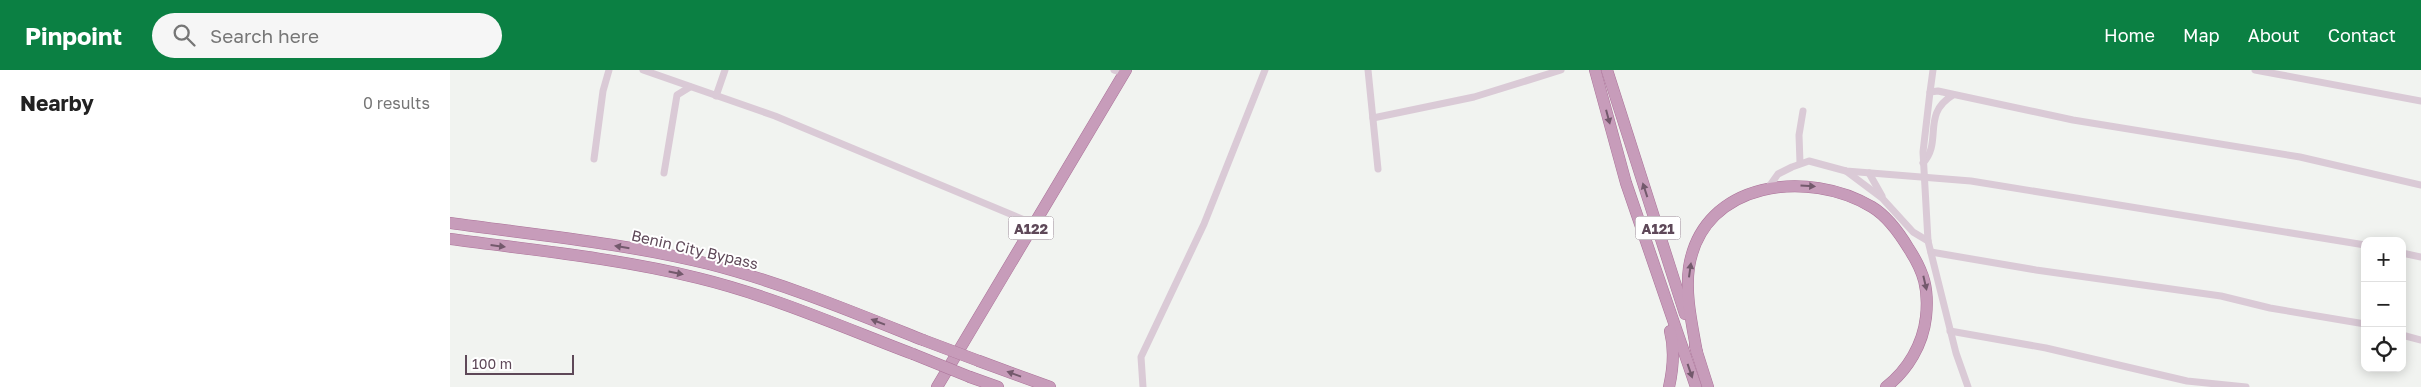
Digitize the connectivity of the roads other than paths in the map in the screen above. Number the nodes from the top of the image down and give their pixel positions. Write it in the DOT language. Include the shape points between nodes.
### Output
graph roads {
  1 [pos="609,70"];
  2 [pos="642,70"];
  3 [pos="725,70"];
  4 [pos="1264,70"];
  5 [pos="1368,70"];
  6 [pos="1562,70"];
  7 [pos="1595,70"];
  8 [pos="1606,70"];
  9 [pos="1933,70"];
  10 [pos="2256,70"];
  11 [pos="1122,71"];
  12 [pos="690,87"];
  13 [pos="1930,92"];
  14 [pos="1952,95"];
  15 [pos="716,96"];
  16 [pos="2421,101"];
  17 [pos="1803,111"];
  18 [pos="1373,118"];
  19 [pos="594,159"];
  20 [pos="1800,163"];
  21 [pos="1923,163"];
  22 [pos="1378,168"];
  23 [pos="1846,171"];
  24 [pos="664,173"];
  25 [pos="1869,173"];
  26 [pos="1923,176"];
  27 [pos="2421,184"];
  28 [pos="1768,188"];
  29 [pos="1882,198"];
  30 [pos="450,223"];
  31 [pos="1034,224"];
  32 [pos="450,239"];
  33 [pos="1928,241"];
  34 [pos="2361,244"];
  35 [pos="1931,252"];
  36 [pos="2406,254"];
  37 [pos="2421,257"];
  38 [pos="1658,276"];
  39 [pos="2361,323"];
  40 [pos="1950,332"];
  41 [pos="2406,336"];
  42 [pos="2421,340"];
  43 [pos="1697,353"];
  44 [pos="937,387"];
  45 [pos="998,387"];
  46 [pos="1050,387"];
  47 [pos="1143,387"];
  48 [pos="1669,387"];
  49 [pos="1696,387"];
  50 [pos="1708,387"];
  51 [pos="1886,387"];
  52 [pos="1968,387"];
  53 [pos="2246,387"];
  1 -- 19 [label="street"];
  2 -- 12 [label="street"];
  3 -- 15 [label="street"];
  4 -- 47 [label="street" via="1204,224 1141,357"];
  5 -- 18 [label="street"];
  6 -- 18 [label="street" via="1474,97"];
  7 -- 38 [label="highway, A121, one-way" via="1626,183"];
  43 -- 8 [label="highway, A121, one-way"];
  9 -- 13 [label="street"];
  10 -- 16 [label="street"];
  11 -- 31 [label="highway, A122"];
  12 -- 15 [label="street"];
  12 -- 24 [label="street" via="677,95"];
  13 -- 14 [label="street"];
  13 -- 21 [label="street"];
  14 -- 21 [label="street" via="1942,101 1935,115 1931,150"];
  14 -- 27 [label="street" via="2073,120 2300,157"];
  15 -- 31 [label="street" via="775,116"];
  17 -- 20 [label="street" via="1798,135"];
  18 -- 22 [label="street"];
  20 -- 23 [label="street" via="1819,162"];
  20 -- 28 [label="street" via="1778,174"];
  21 -- 26 [label="street"];
  23 -- 25 [label="street"];
  23 -- 29 [label="street"];
  25 -- 26 [label="street"];
  25 -- 29 [label="street"];
  26 -- 33 [label="street"];
  26 -- 34 [label="street"];
  43 -- 28 [label="highway, one-way" via="1687,292 1689,265 1700,236 1708,222 1722,209 1740,198"];
  28 -- 51 [label="highway, one-way" via="1811,185 1834,189 1867,204 1894,227 1921,268 1928,298 1924,334 1908,365"];
  29 -- 33 [label="street" via="1913,232"];
  46 -- 30 [label="highway, Benin City Bypass, one-way, bridge" via="791,288 708,264 623,247"];
  31 -- 44 [label="highway, A122"];
  32 -- 45 [label="highway, Benin City Bypass, one-way, bridge" via="611,260 698,278 777,302"];
  33 -- 35 [label="street"];
  35 -- 39 [label="street" via="2221,296"];
  35 -- 40 [label="street"];
  36 -- 37 [label="street"];
  38 -- 48 [label="highway" via="1673,342"];
  38 -- 49 [label="highway, A121, one-way"];
  40 -- 52 [label="street"];
  40 -- 53 [label="street" via="2055,350 2187,381"];
  41 -- 42 [label="street"];
  43 -- 50 [label="highway, A121"];
}
